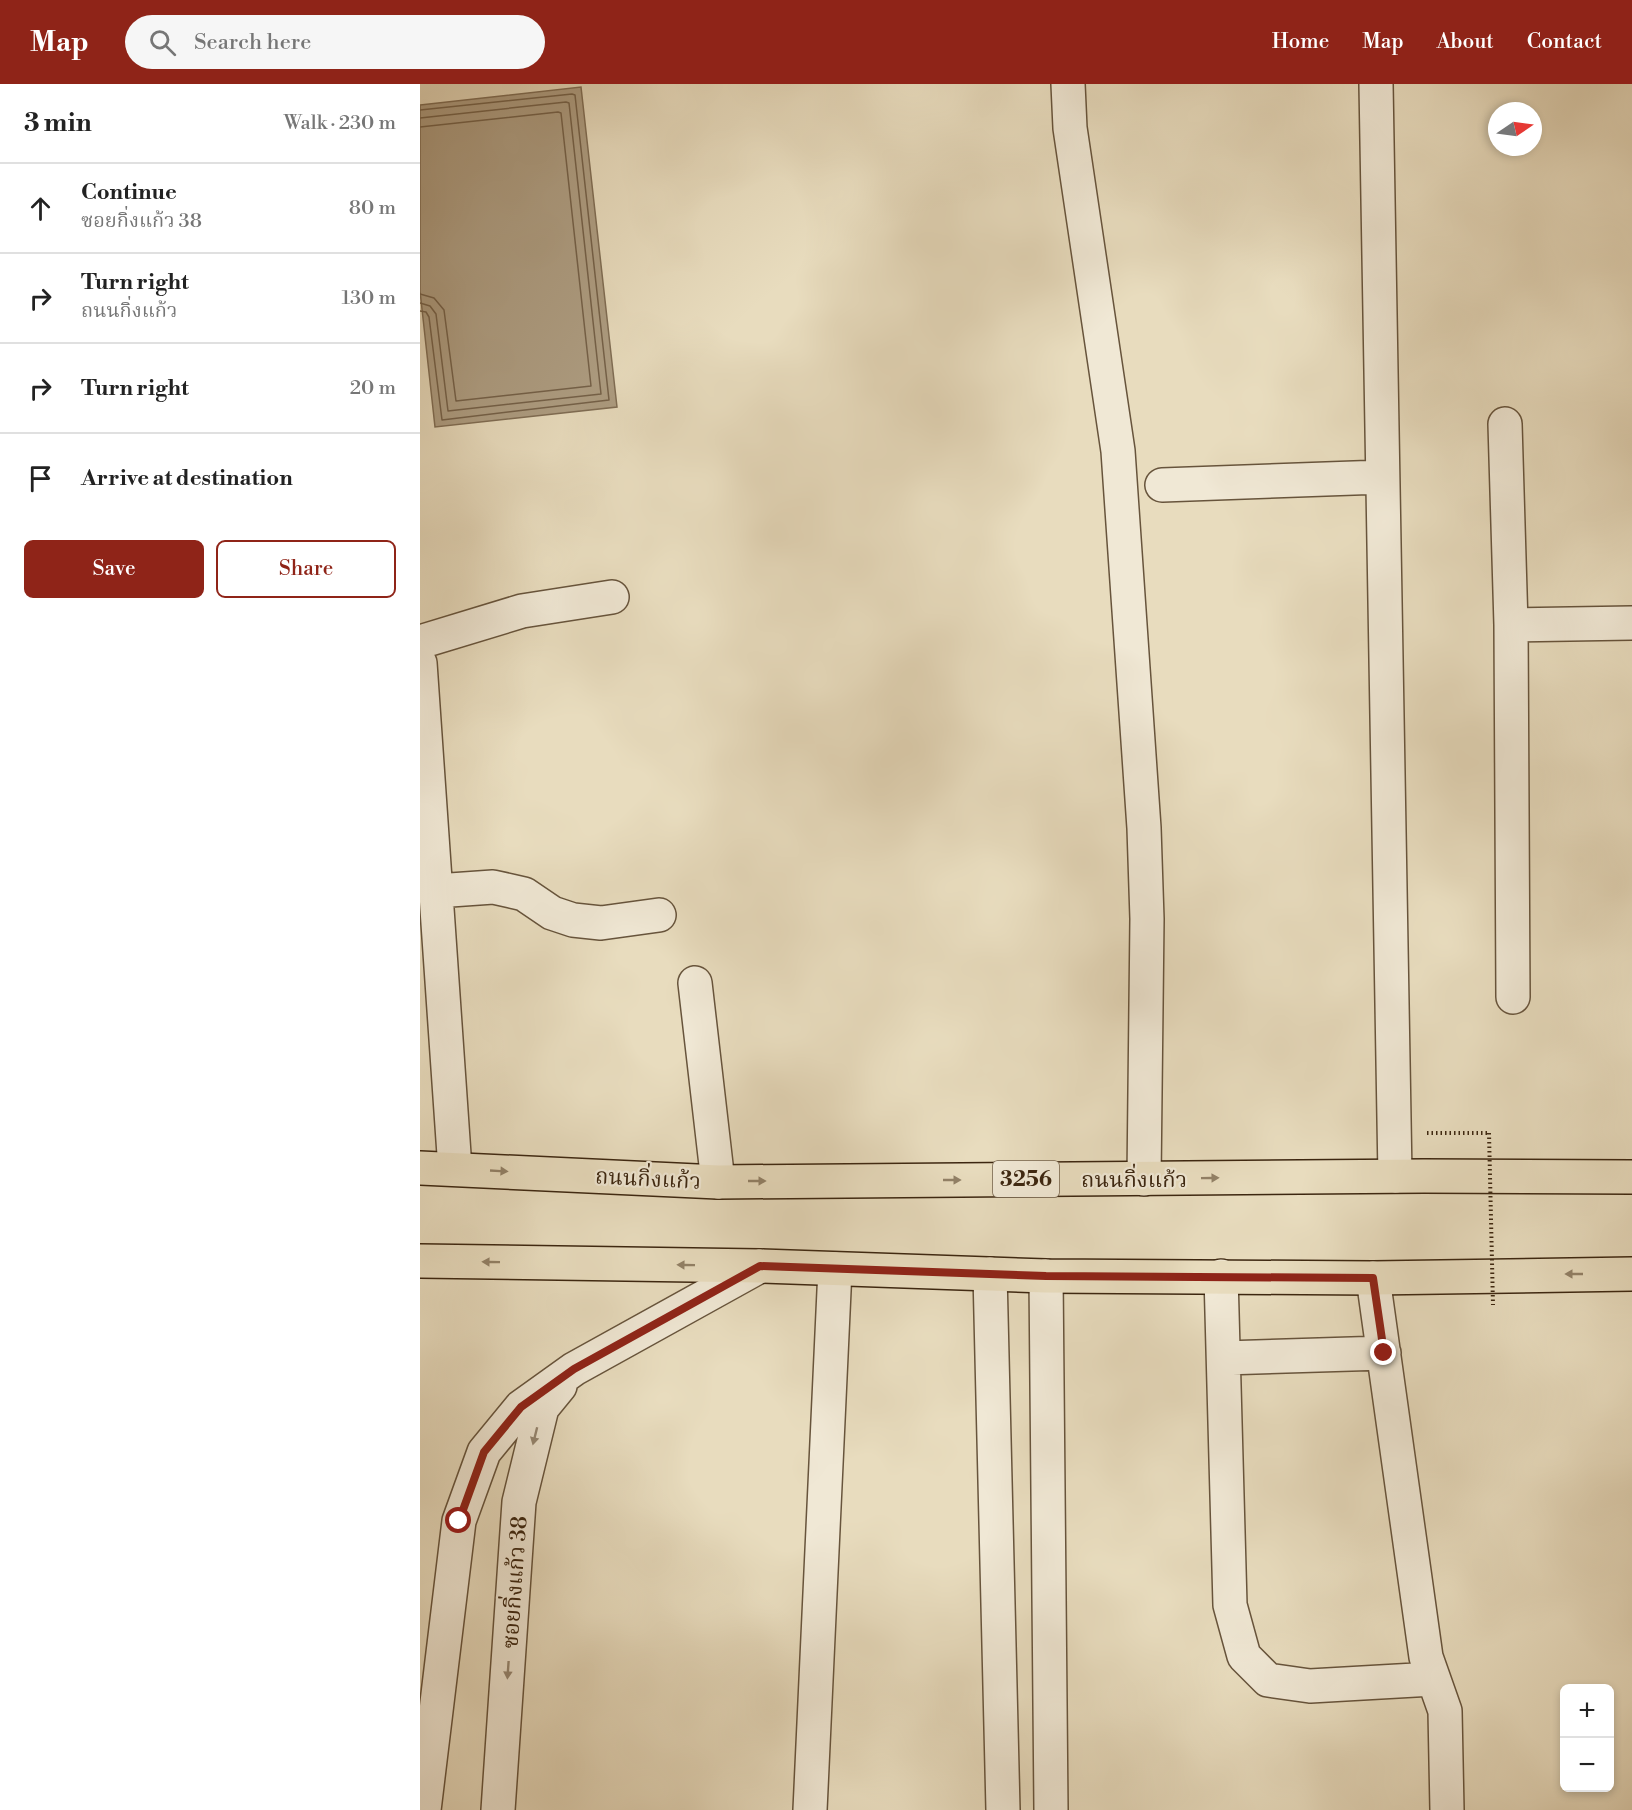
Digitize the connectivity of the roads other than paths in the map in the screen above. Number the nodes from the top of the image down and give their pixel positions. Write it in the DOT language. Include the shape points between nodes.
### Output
graph roads {
  1 [pos="1068,84"];
  2 [pos="1376,84"];
  3 [pos="1505,424"];
  4 [pos="1382,477"];
  5 [pos="1162,485"];
  6 [pos="612,597"];
  7 [pos="1632,624"];
  8 [pos="1511,625"];
  9 [pos="420,642"];
  10 [pos="420,663"];
  11 [pos="436,891"];
  12 [pos="660,915"];
  13 [pos="695,983"];
  14 [pos="1513,997"];
  15 [pos="420,1168"];
  16 [pos="455,1169"];
  17 [pos="1395,1176"];
  18 [pos="1632,1178"];
  19 [pos="1144,1179"];
  20 [pos="718,1182"];
  21 [pos="420,1261"];
  22 [pos="760,1266"];
  23 [pos="835,1269"];
  24 [pos="990,1274"];
  25 [pos="1632,1274"];
  26 [pos="1046,1276"];
  27 [pos="1221,1276"];
  28 [pos="1373,1278"];
  29 [pos="1384,1353"];
  30 [pos="1224,1358"];
  31 [pos="574,1369"];
  32 [pos="1433,1679"];
  33 [pos="424,1810"];
  34 [pos="498,1810"];
  35 [pos="810,1810"];
  36 [pos="1003,1810"];
  37 [pos="1052,1810"];
  38 [pos="1447,1810"];
  1 -- 19 [label="street" via="1070,128 1118,451 1144,817"];
  2 -- 4 [label="street"];
  3 -- 8 [label="street"];
  4 -- 5 [label="street"];
  4 -- 17 [label="street"];
  6 -- 9 [label="street" via="522,611"];
  7 -- 8 [label="street"];
  8 -- 14 [label="street"];
  10 -- 11 [label="street"];
  11 -- 12 [label="street" via="493,887 524,894 552,913 573,920 601,923"];
  11 -- 16 [label="street"];
  13 -- 20 [label="street"];
  15 -- 16 [label="main road, ถนนกิ่งแก้ว / 3256"];
  16 -- 20 [label="main road, ถนนกิ่งแก้ว / 3256, one-way"];
  17 -- 18 [label="main road, ถนนกิ่งแก้ว / 3256"];
  19 -- 17 [label="main road, ถนนกิ่งแก้ว / 3256, one-way"];
  20 -- 19 [label="main road, ถนนกิ่งแก้ว / 3256, one-way"];
  22 -- 21 [label="main road, one-way"];
  22 -- 23 [label="main road"];
  22 -- 31 [label="street, ซอยกิ่งแก้ว 38"];
  23 -- 24 [label="main road"];
  23 -- 35 [label="street"];
  24 -- 26 [label="main road"];
  24 -- 36 [label="street"];
  25 -- 28 [label="main road, one-way"];
  26 -- 27 [label="main road"];
  26 -- 37 [label="street"];
  27 -- 28 [label="main road"];
  27 -- 30 [label="street"];
  28 -- 29 [label="street"];
  29 -- 30 [label="street"];
  29 -- 32 [label="street" via="1426,1657"];
  30 -- 32 [label="street" via="1230,1605 1244,1656 1268,1680 1310,1686"];
  31 -- 33 [label="street, ซอยกิ่งแก้ว 38" via="521,1407 484,1452 459,1521"];
  31 -- 34 [label="street, ซอยกิ่งแก้ว 38, one-way" via="542,1408 519,1502"];
  32 -- 38 [label="street" via="1445,1711"];
}
